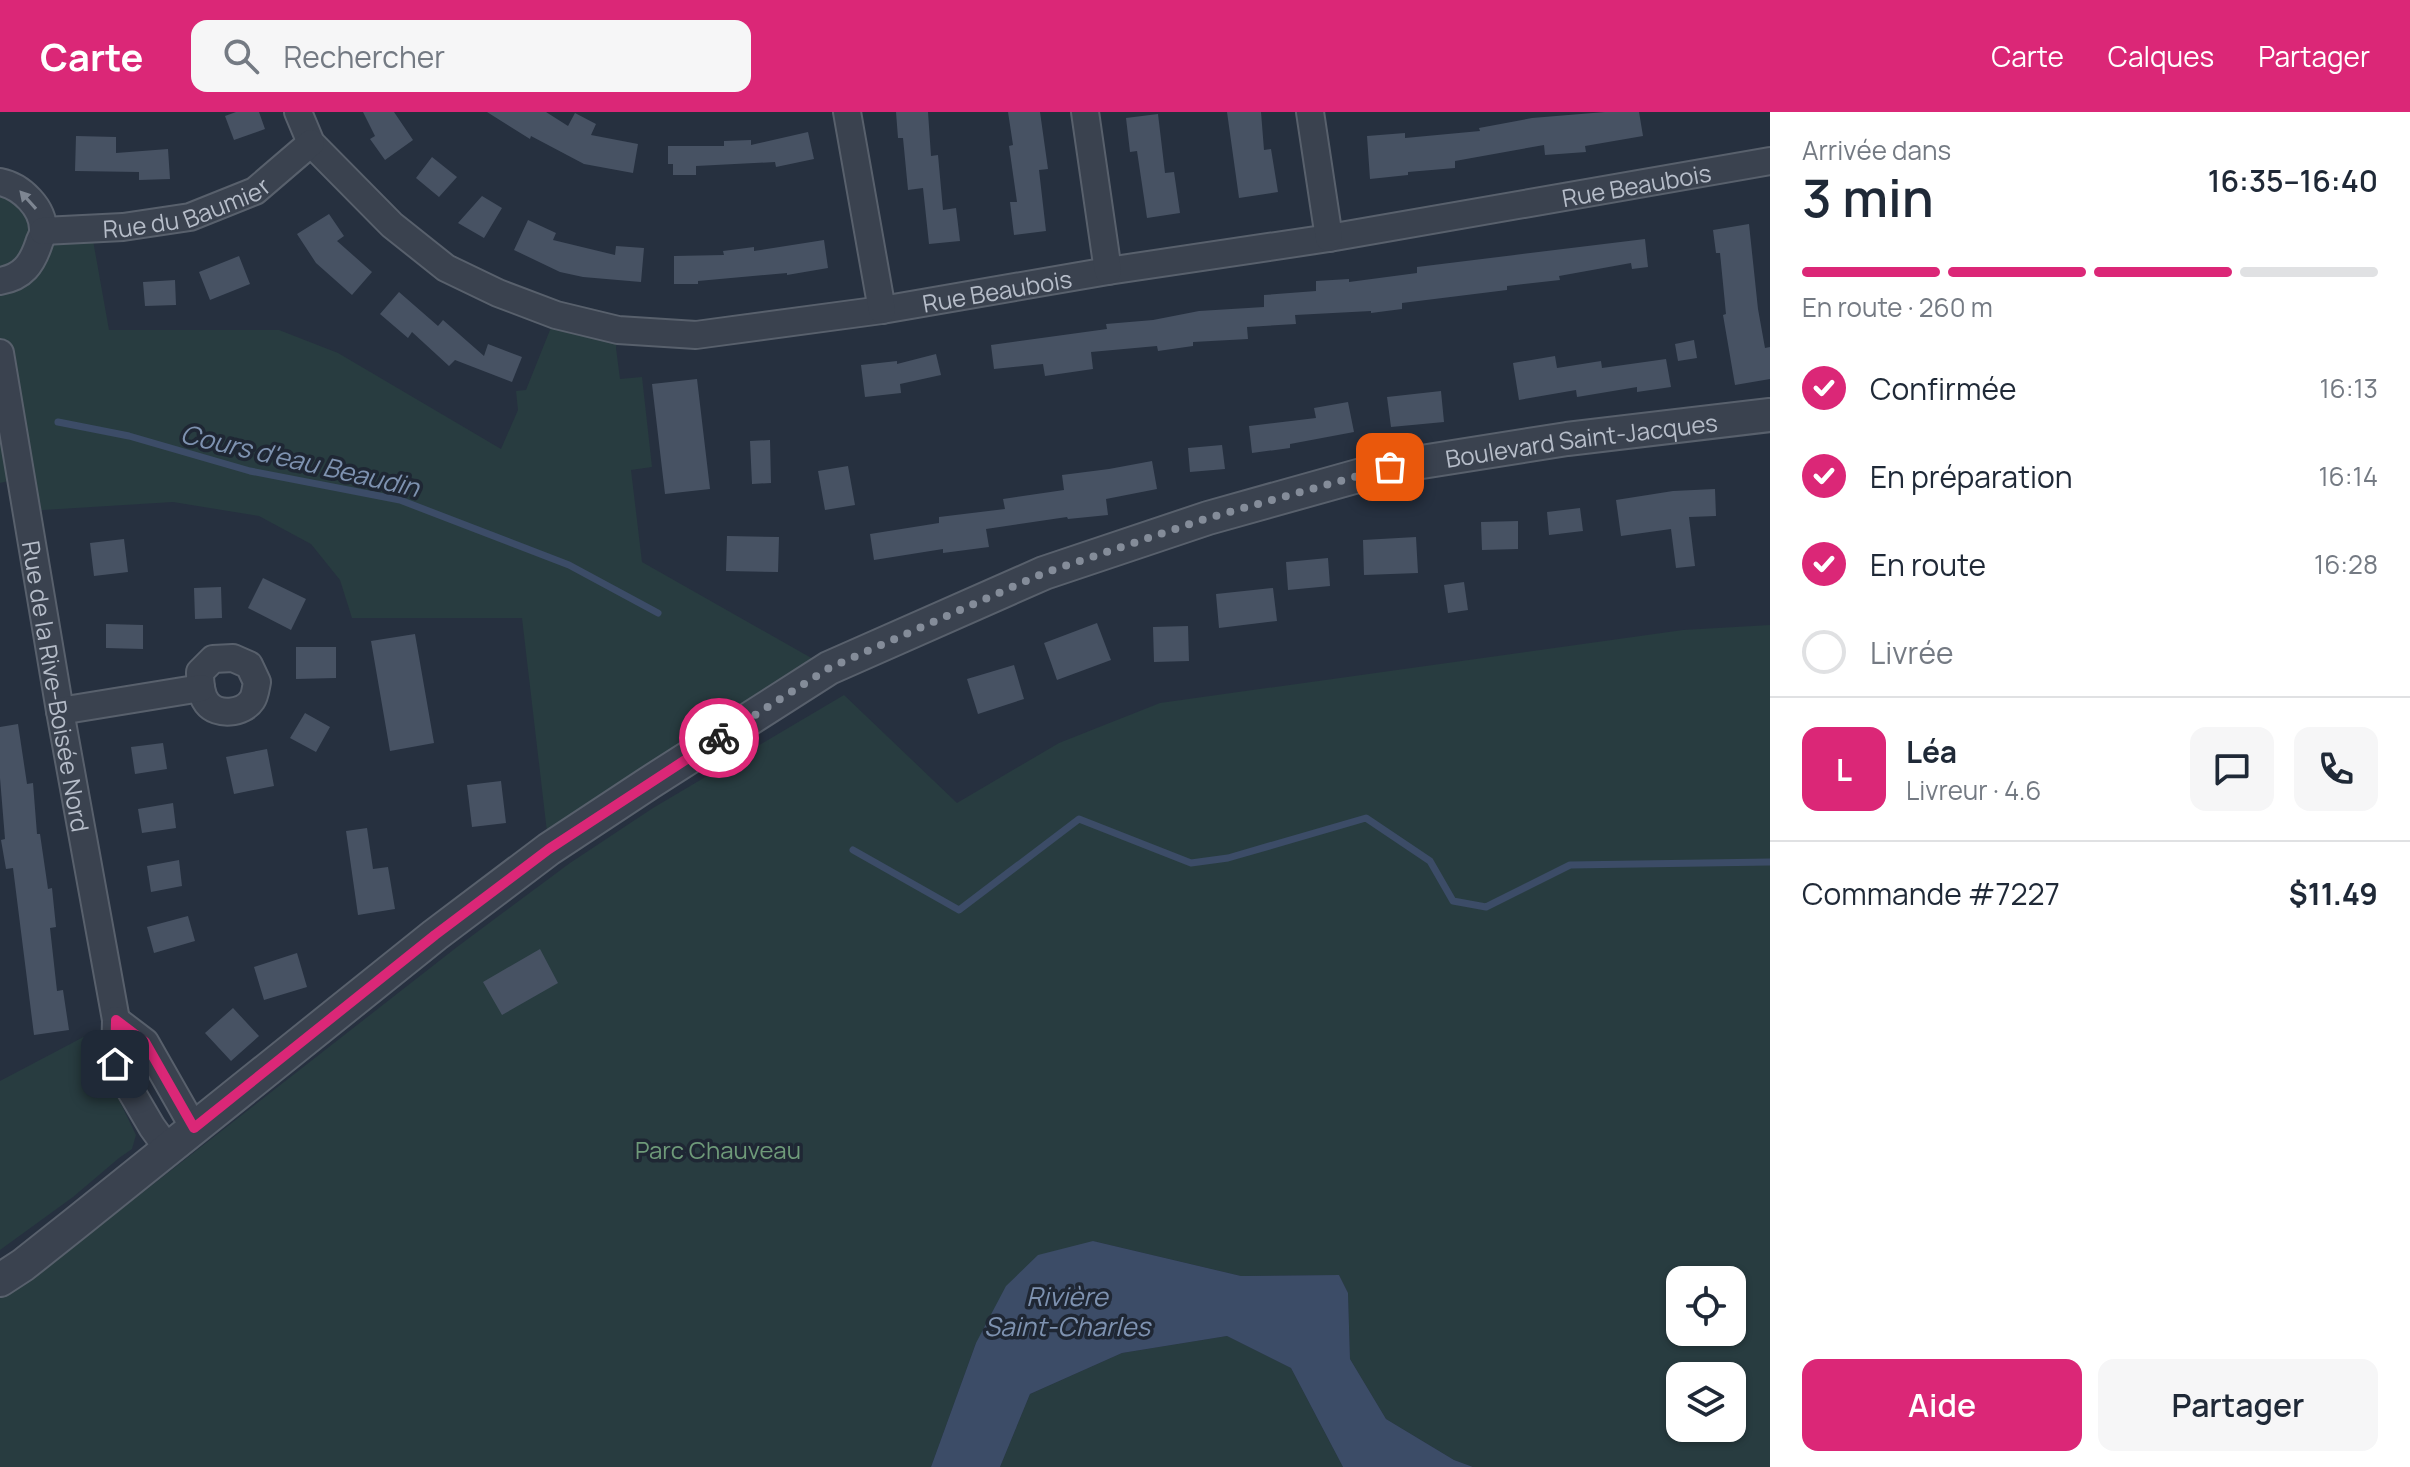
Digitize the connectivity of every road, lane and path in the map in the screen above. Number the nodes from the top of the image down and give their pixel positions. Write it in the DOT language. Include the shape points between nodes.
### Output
graph roads {
  1 [pos="298,112"];
  2 [pos="847,112"];
  3 [pos="1085,112"];
  4 [pos="1310,112"];
  5 [pos="311,143"];
  6 [pos="1770,161"];
  7 [pos="0,182"];
  8 [pos="43,231"];
  9 [pos="1329,238"];
  10 [pos="1108,271"];
  11 [pos="0,281"];
  12 [pos="882,310"];
  13 [pos="0,353"];
  14 [pos="1770,415"];
  15 [pos="201,688"];
  16 [pos="60,711"];
  17 [pos="116,1020"];
  18 [pos="194,1128"];
  19 [pos="168,1149"];
  20 [pos="0,1280"];
  1 -- 5 [label="street, Rue Beaubois"];
  2 -- 12 [label="street"];
  3 -- 10 [label="street"];
  4 -- 9 [label="street"];
  5 -- 8 [label="street, Rue du Baumier" via="255,191 190,217"];
  5 -- 12 [label="street, Rue Beaubois" via="392,225 446,268 556,315 618,330 696,335"];
  6 -- 9 [label="street, Rue Beaubois"];
  8 -- 7 [label="street, one-way" via="35,204 12,184"];
  8 -- 11 [label="street" via="32,264"];
  9 -- 10 [label="street, Rue Beaubois"];
  10 -- 12 [label="street, Rue Beaubois"];
  13 -- 16 [label="street, Rue de la Rive-Boisée Nord"];
  14 -- 18 [label="street, Boulevard Saint-Jacques" via="1390,467 1208,518 1044,573 829,668 549,849"];
  15 -- 16 [label="street"];
  16 -- 17 [label="street, Rue de la Rive-Boisée Nord"];
  17 -- 18 [label="street" via="145,1042"];
  17 -- 19 [label="street, Rue de la Rive-Boisée Nord" via="115,1064"];
  18 -- 19 [label="street, Boulevard Saint-Jacques"];
  19 -- 20 [label="street, Boulevard Saint-Jacques"];
}
